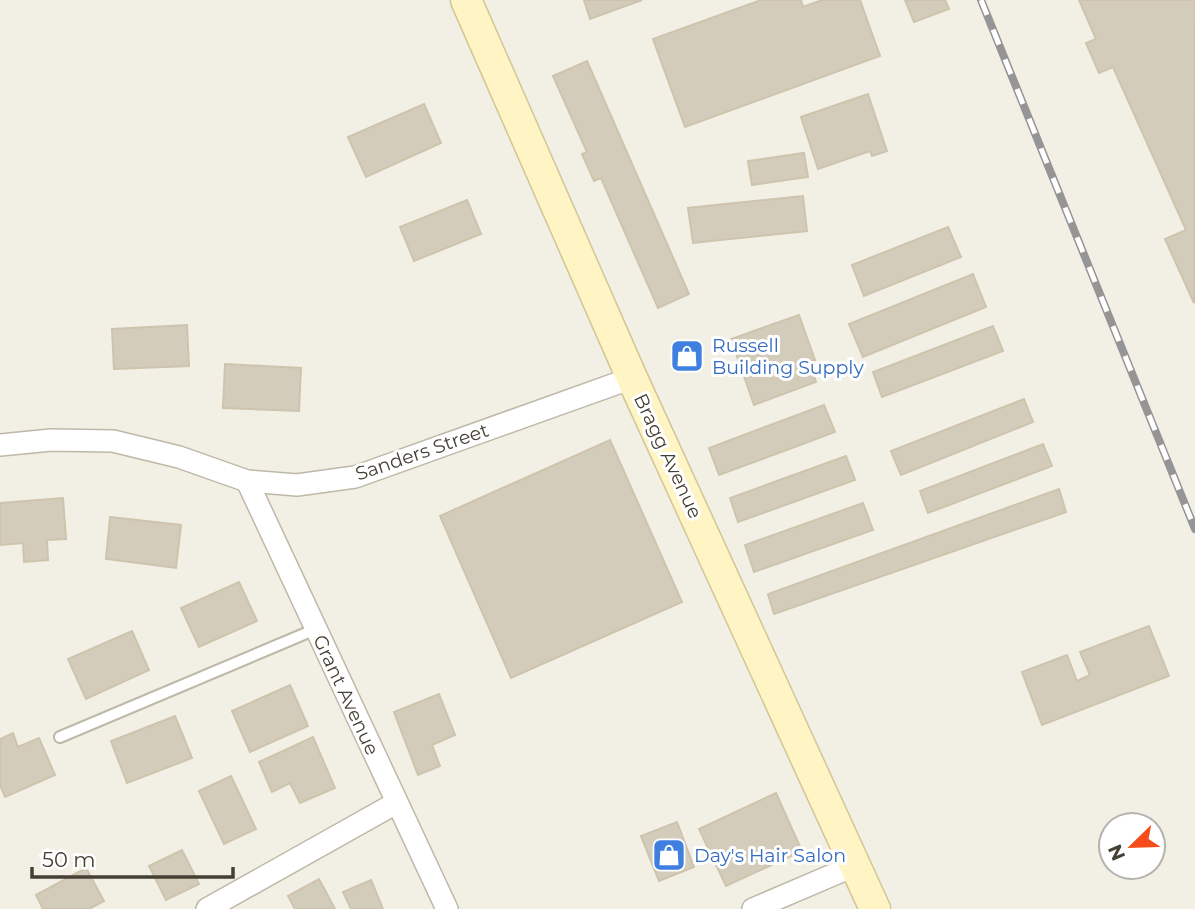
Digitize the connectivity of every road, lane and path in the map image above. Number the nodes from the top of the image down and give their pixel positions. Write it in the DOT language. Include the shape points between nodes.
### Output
graph roads {
  1 [pos="466,0"];
  2 [pos="632,379"];
  3 [pos="0,445"];
  4 [pos="247,481"];
  5 [pos="316,629"];
  6 [pos="60,737"];
  7 [pos="396,803"];
  8 [pos="856,865"];
  9 [pos="207,909"];
  10 [pos="447,909"];
  11 [pos="753,909"];
  12 [pos="876,909"];
  1 -- 2 [label="main road, Bragg Avenue"];
  2 -- 4 [label="street, Sanders Street" via="355,477 298,485"];
  2 -- 8 [label="main road, Bragg Avenue"];
  3 -- 4 [label="street, Sanders Street" via="113,441"];
  4 -- 5 [label="street, Grant Avenue"];
  5 -- 6 [label="lane"];
  5 -- 7 [label="street, Grant Avenue"];
  7 -- 9 [label="street"];
  7 -- 10 [label="street, Grant Avenue"];
  8 -- 11 [label="street"];
  8 -- 12 [label="main road, Bragg Avenue"];
}
